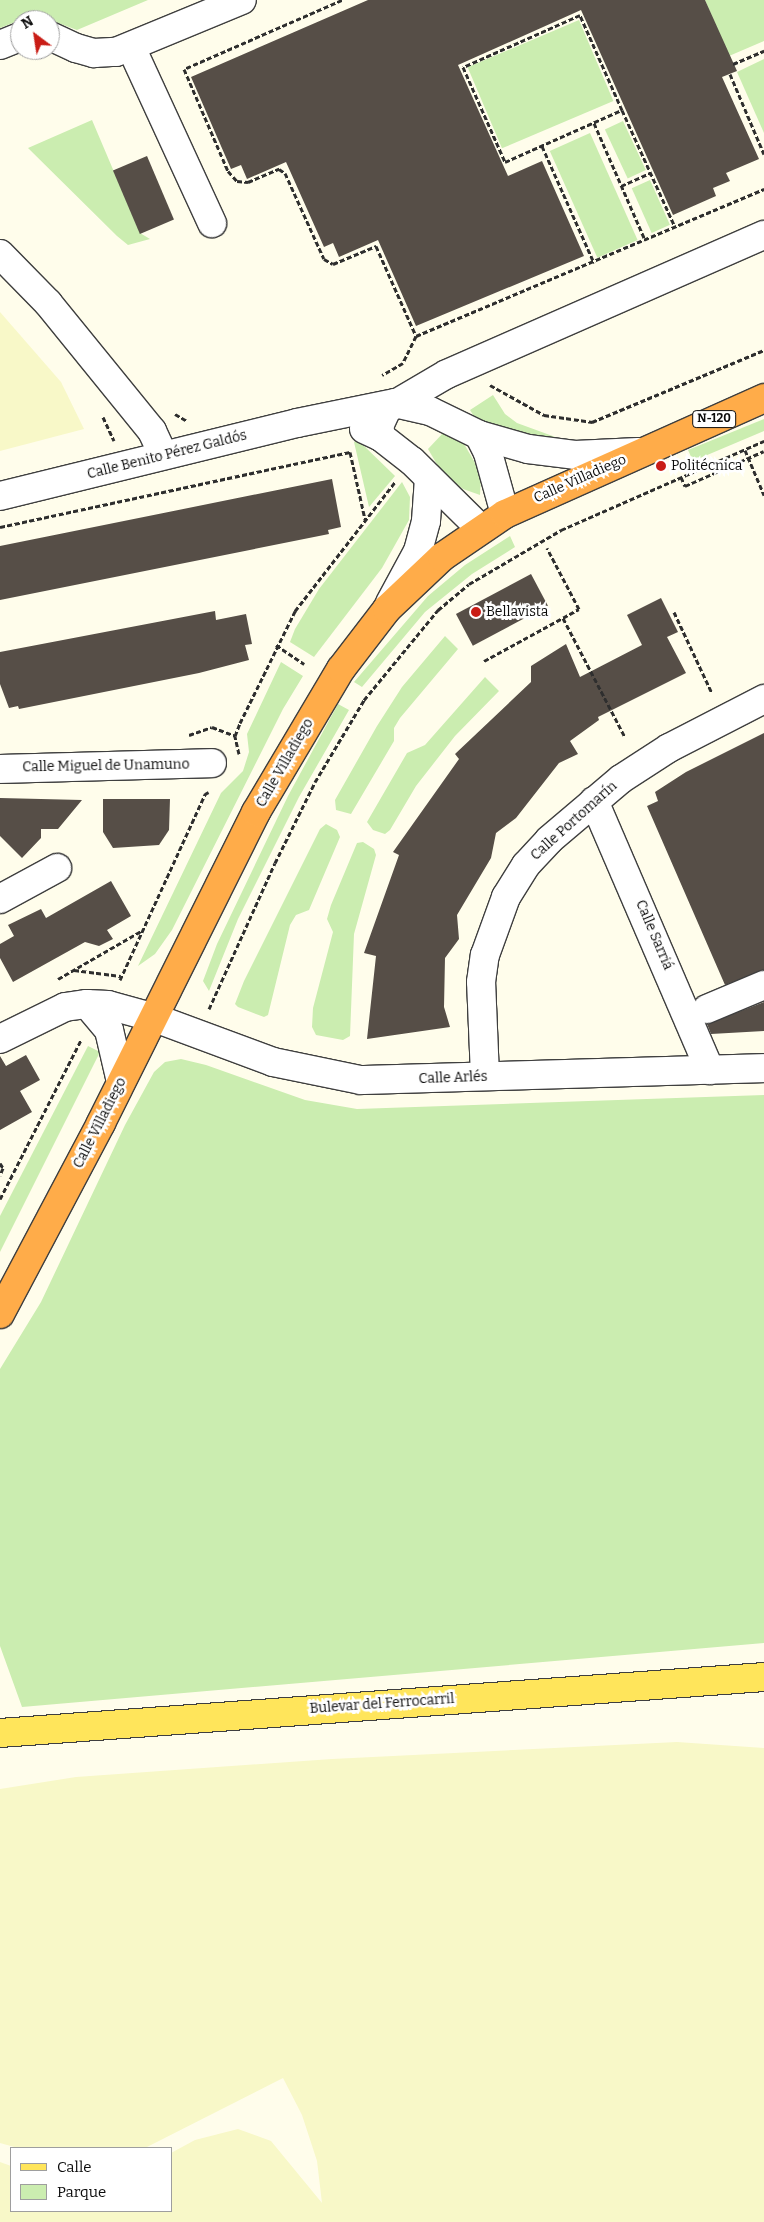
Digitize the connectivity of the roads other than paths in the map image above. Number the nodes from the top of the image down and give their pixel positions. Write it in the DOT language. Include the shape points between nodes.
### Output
graph roads {
  1 [pos="242,0"];
  2 [pos="60,40"];
  3 [pos="131,46"];
  4 [pos="212,223"];
  5 [pos="764,235"];
  6 [pos="3,253"];
  7 [pos="764,398"];
  8 [pos="394,403"];
  9 [pos="334,414"];
  10 [pos="479,434"];
  11 [pos="381,437"];
  12 [pos="638,452"];
  13 [pos="164,455"];
  14 [pos="429,478"];
  15 [pos="0,496"];
  16 [pos="505,514"];
  17 [pos="481,529"];
  18 [pos="387,609"];
  19 [pos="764,699"];
  20 [pos="0,768"];
  21 [pos="222,771"];
  22 [pos="594,801"];
  23 [pos="57,868"];
  24 [pos="0,899"];
  25 [pos="764,985"];
  26 [pos="99,1009"];
  27 [pos="707,1009"];
  28 [pos="152,1017"];
  29 [pos="0,1039"];
  30 [pos="764,1068"];
  31 [pos="710,1070"];
  32 [pos="485,1076"];
  33 [pos="120,1082"];
  34 [pos="0,1314"];
  35 [pos="764,1677"];
  36 [pos="0,1733"];
  1 -- 3 [label="street"];
  2 -- 3 [label="street" via="94,53 116,52"];
  3 -- 4 [label="street"];
  5 -- 8 [label="street" via="447,374"];
  6 -- 13 [label="street" via="152,431"];
  7 -- 12 [label="highway, Calle Villadiego / N-120"];
  8 -- 9 [label="street, Calle Benito Pérez Galdós"];
  8 -- 10 [label="street, Calle Benito Pérez Galdós" via="430,411"];
  8 -- 11 [label="street" via="381,418"];
  9 -- 11 [label="street"];
  9 -- 13 [label="street, Calle Benito Pérez Galdós"];
  10 -- 12 [label="street, Calle Benito Pérez Galdós" via="528,449 576,455"];
  10 -- 16 [label="street" via="488,453"];
  11 -- 14 [label="street"];
  12 -- 16 [label="highway, Calle Villadiego"];
  13 -- 15 [label="street, Calle Benito Pérez Galdós"];
  14 -- 17 [label="street"];
  14 -- 18 [label="street" via="426,521 418,551"];
  16 -- 17 [label="highway, Calle Villadiego"];
  17 -- 18 [label="highway, Calle Villadiego" via="442,557"];
  18 -- 28 [label="highway, Calle Villadiego" via="341,669 256,812"];
  19 -- 22 [label="street, Calle Portomarín" via="669,748"];
  20 -- 21 [label="street, Calle Miguel de Unamuno"];
  22 -- 31 [label="street, Calle Sarriá"];
  22 -- 32 [label="street, Calle Portomarín" via="526,865 506,897 494,927 481,982"];
  23 -- 24 [label="street"];
  25 -- 27 [label="street"];
  26 -- 28 [label="street, Calle Arlés"];
  26 -- 29 [label="street" via="65,1006"];
  26 -- 33 [label="street" via="115,1046"];
  28 -- 32 [label="street, Calle Arlés" via="273,1062 361,1080"];
  28 -- 33 [label="highway, Calle Villadiego"];
  30 -- 31 [label="street, Calle Arlés"];
  31 -- 32 [label="street, Calle Arlés"];
  33 -- 34 [label="highway, Calle Villadiego"];
  35 -- 36 [label="main road, Bulevar del Ferrocarril"];
}
